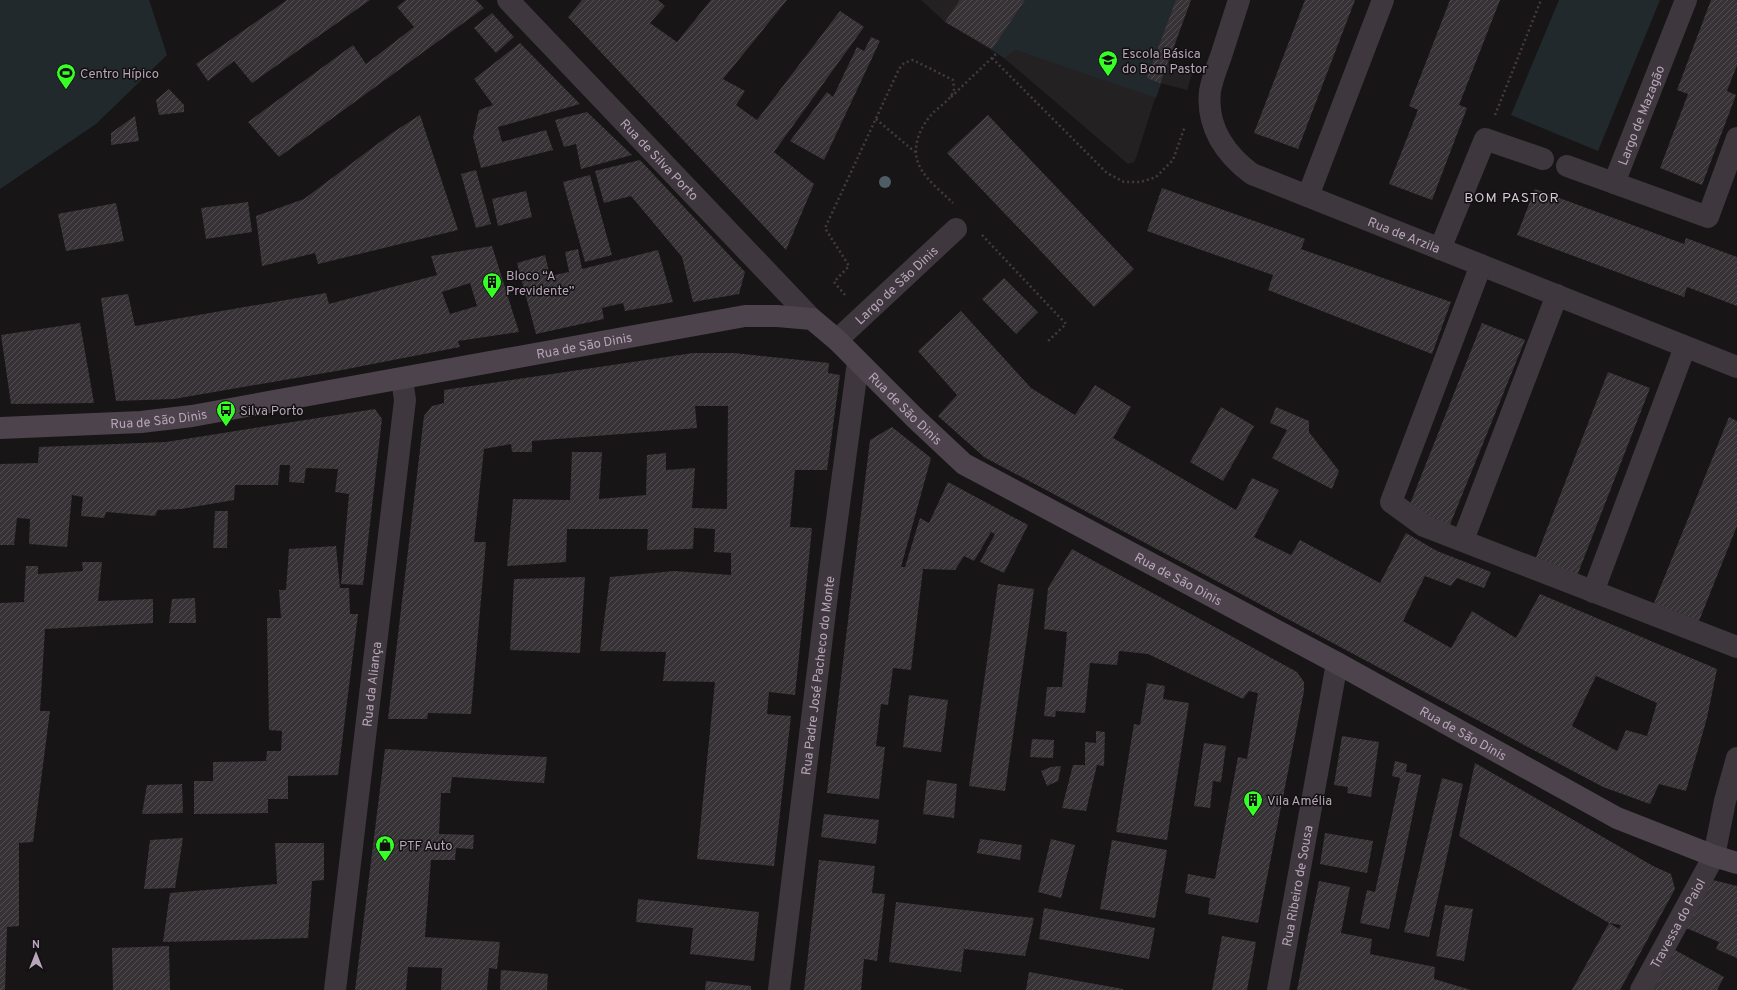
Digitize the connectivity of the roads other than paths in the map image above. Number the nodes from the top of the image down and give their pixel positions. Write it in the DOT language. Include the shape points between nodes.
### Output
graph roads {
  1 [pos="508,0"];
  2 [pos="1239,0"];
  3 [pos="1383,0"];
  4 [pos="1686,0"];
  5 [pos="1737,138"];
  6 [pos="1542,159"];
  7 [pos="1567,166"];
  8 [pos="1614,183"];
  9 [pos="1308,196"];
  10 [pos="961,224"];
  11 [pos="1440,249"];
  12 [pos="1481,265"];
  13 [pos="1557,295"];
  14 [pos="812,319"];
  15 [pos="837,340"];
  16 [pos="1686,347"];
  17 [pos="858,362"];
  18 [pos="1737,367"];
  19 [pos="402,379"];
  20 [pos="0,428"];
  21 [pos="1463,540"];
  22 [pos="1593,592"];
  23 [pos="1737,647"];
  24 [pos="1337,663"];
  25 [pos="1737,758"];
  26 [pos="1714,856"];
  27 [pos="1737,863"];
  28 [pos="335,990"];
  29 [pos="779,990"];
  30 [pos="1278,990"];
  31 [pos="1641,990"];
  1 -- 14 [label="street, Rua de Silva Porto"];
  2 -- 9 [label="street, Rua de Arzila" via="1212,83 1212,120 1218,136 1237,163 1252,174"];
  3 -- 9 [label="street"];
  4 -- 8 [label="street, Largo de Mazagão"];
  5 -- 8 [label="street" via="1708,217"];
  6 -- 11 [label="street" via="1485,139"];
  7 -- 8 [label="street"];
  9 -- 11 [label="street, Rua de Arzila"];
  10 -- 15 [label="street, Largo de São Dinis"];
  11 -- 12 [label="street, Rua de Arzila"];
  12 -- 13 [label="street, Rua de Arzila"];
  12 -- 21 [label="street" via="1391,502 1424,526"];
  13 -- 16 [label="street, Rua de Arzila"];
  13 -- 21 [label="street"];
  14 -- 15 [label="street, Rua de São Dinis"];
  14 -- 19 [label="street, Rua de São Dinis" via="745,316"];
  15 -- 17 [label="street, Rua de São Dinis"];
  16 -- 18 [label="street, Rua de Arzila"];
  16 -- 22 [label="street"];
  17 -- 24 [label="street, Rua de São Dinis" via="964,464"];
  17 -- 29 [label="street, Rua Padre José Pacheco do Monte"];
  19 -- 20 [label="street, Rua de São Dinis" via="163,420"];
  19 -- 28 [label="street, Rua da Aliança" via="405,400"];
  21 -- 22 [label="street"];
  22 -- 23 [label="street"];
  24 -- 26 [label="street, Rua de São Dinis" via="1617,818"];
  24 -- 30 [label="street, Rua Ribeiro de Sousa"];
  25 -- 26 [label="street, Travessa do Paiol"];
  26 -- 27 [label="street, Rua de São Dinis"];
  26 -- 31 [label="street, Travessa do Paiol"];
}
